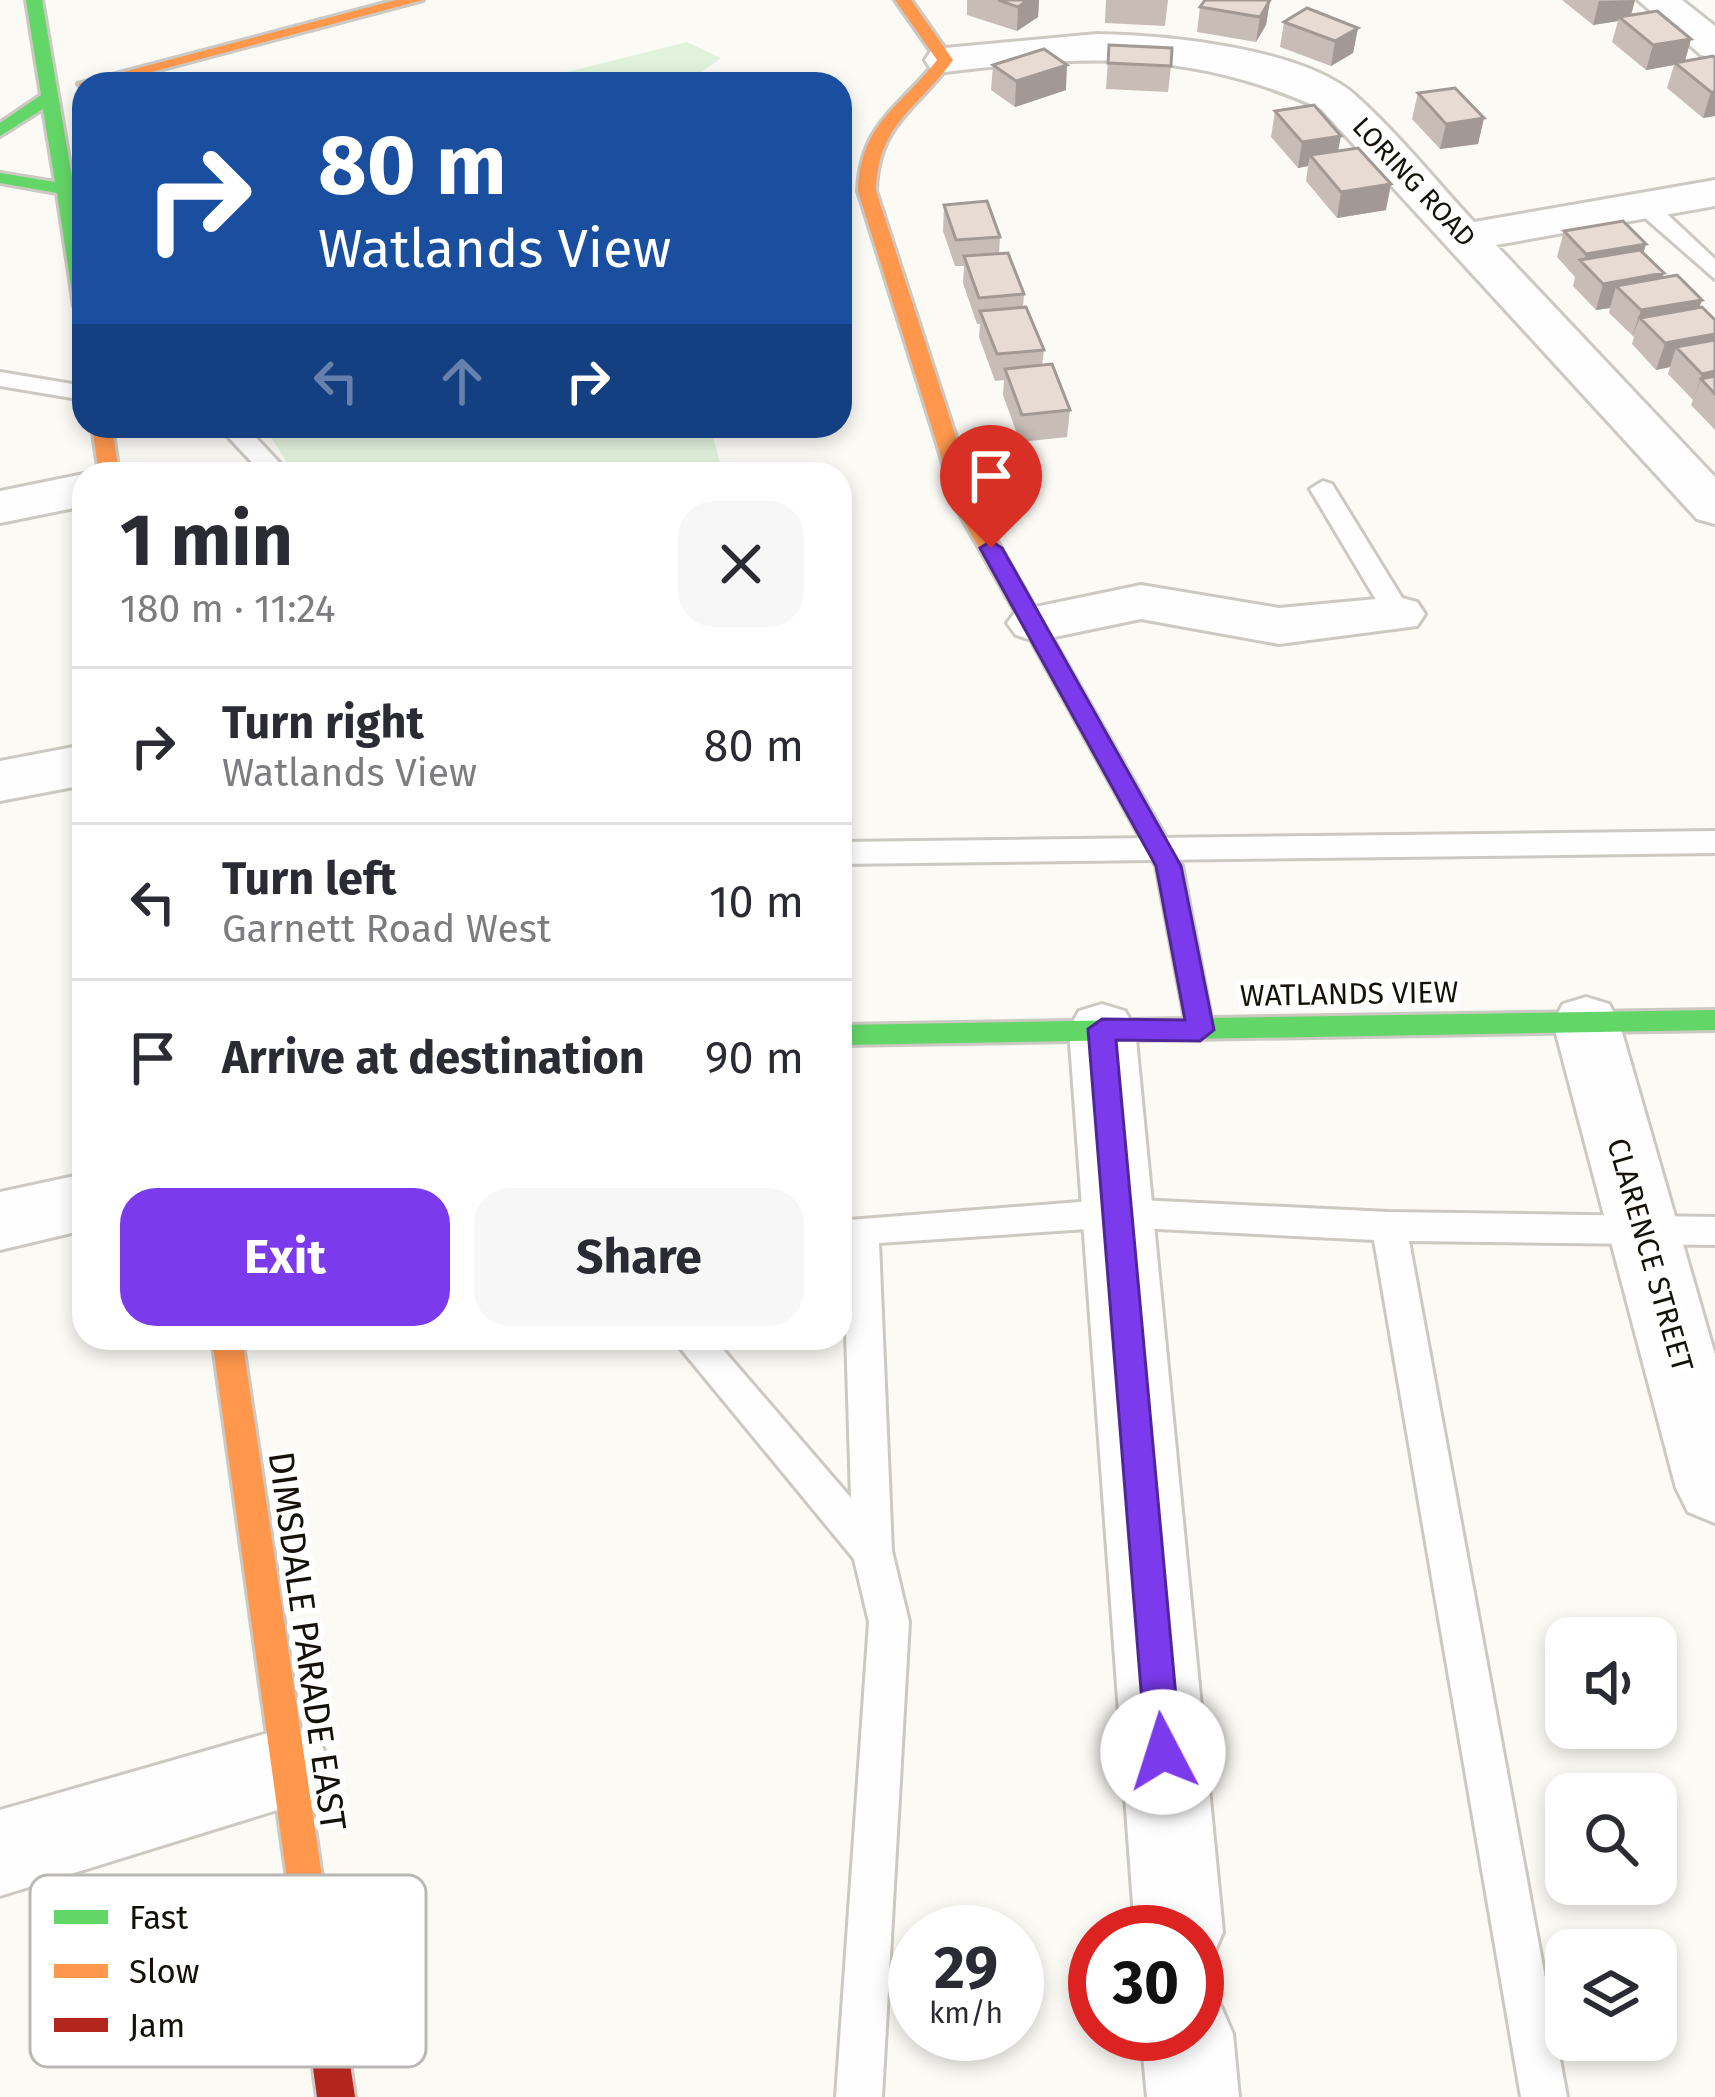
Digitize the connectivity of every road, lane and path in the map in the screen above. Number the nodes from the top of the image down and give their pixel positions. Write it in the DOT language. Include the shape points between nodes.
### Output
graph roads {
  1 [pos="34,0"];
  2 [pos="415,0"];
  3 [pos="903,0"];
  4 [pos="1658,0"];
  5 [pos="1715,46"];
  6 [pos="945,60"];
  7 [pos="132,72"];
  8 [pos="72,88"];
  9 [pos="50,94"];
  10 [pos="0,131"];
  11 [pos="0,178"];
  12 [pos="65,189"];
  13 [pos="1715,193"];
  14 [pos="1644,205"];
  15 [pos="72,232"];
  16 [pos="1465,237"];
  17 [pos="1715,272"];
  18 [pos="0,379"];
  19 [pos="72,391"];
  20 [pos="242,438"];
  21 [pos="266,462"];
  22 [pos="1323,488"];
  23 [pos="72,492"];
  24 [pos="0,507"];
  25 [pos="1715,508"];
  26 [pos="1397,614"];
  27 [pos="1035,623"];
  28 [pos="72,767"];
  29 [pos="0,781"];
  30 [pos="1715,842"];
  31 [pos="1159,846"];
  32 [pos="852,853"];
  33 [pos="1715,1021"];
  34 [pos="1586,1022"];
  35 [pos="1102,1029"];
  36 [pos="1200,1030"];
  37 [pos="852,1035"];
  38 [pos="72,1205"];
  39 [pos="1118,1213"];
  40 [pos="0,1221"];
  41 [pos="1389,1226"];
  42 [pos="1643,1227"];
  43 [pos="1715,1231"];
  44 [pos="229,1350"];
  45 [pos="700,1350"];
  46 [pos="1715,1488"];
  47 [pos="872,1551"];
  48 [pos="289,1768"];
  49 [pos="0,1853"];
  50 [pos="304,1875"];
  51 [pos="1177,1905"];
  52 [pos="1190,2061"];
  53 [pos="332,2067"];
  54 [pos="336,2097"];
  55 [pos="859,2097"];
  56 [pos="1193,2097"];
  57 [pos="1544,2097"];
  1 -- 9 [label="street"];
  2 -- 7 [label="street"];
  3 -- 6 [label="street"];
  4 -- 5 [label="street"];
  6 -- 16 [label="street, LORING ROAD" via="1133,43 1251,63 1336,100"];
  6 -- 27 [label="street" via="873,131 863,158 867,190 953,472"];
  8 -- 9 [label="street"];
  9 -- 10 [label="street"];
  9 -- 12 [label="street"];
  11 -- 12 [label="street"];
  12 -- 15 [label="street"];
  13 -- 14 [label="street"];
  14 -- 16 [label="street"];
  14 -- 17 [label="lane"];
  16 -- 25 [label="street, LORING ROAD"];
  18 -- 19 [label="lane"];
  20 -- 21 [label="lane"];
  22 -- 26 [label="lane"];
  23 -- 24 [label="street"];
  26 -- 27 [label="street" via="1279,626 1141,602"];
  27 -- 31 [label="street"];
  28 -- 29 [label="street"];
  30 -- 31 [label="lane"];
  31 -- 32 [label="lane"];
  31 -- 36 [label="street"];
  33 -- 34 [label="street, WATLANDS VIEW"];
  34 -- 36 [label="street, WATLANDS VIEW"];
  34 -- 42 [label="street, CLARENCE STREET"];
  35 -- 36 [label="street, WATLANDS VIEW"];
  35 -- 37 [label="street, WATLANDS VIEW"];
  35 -- 39 [label="street"];
  38 -- 40 [label="street"];
  39 -- 41 [label="lane"];
  39 -- 47 [label="lane" via="861,1230"];
  39 -- 51 [label="street"];
  41 -- 42 [label="lane"];
  41 -- 57 [label="lane"];
  42 -- 43 [label="lane"];
  42 -- 46 [label="street, CLARENCE STREET"];
  44 -- 48 [label="street, DIMSDALE PARADE EAST"];
  45 -- 47 [label="lane"];
  47 -- 55 [label="lane" via="889,1622"];
  48 -- 49 [label="street"];
  48 -- 50 [label="street, DIMSDALE PARADE EAST"];
  52 -- 56 [label="street"];
  53 -- 54 [label="street, DIMSDALE PARADE EAST"];
}
